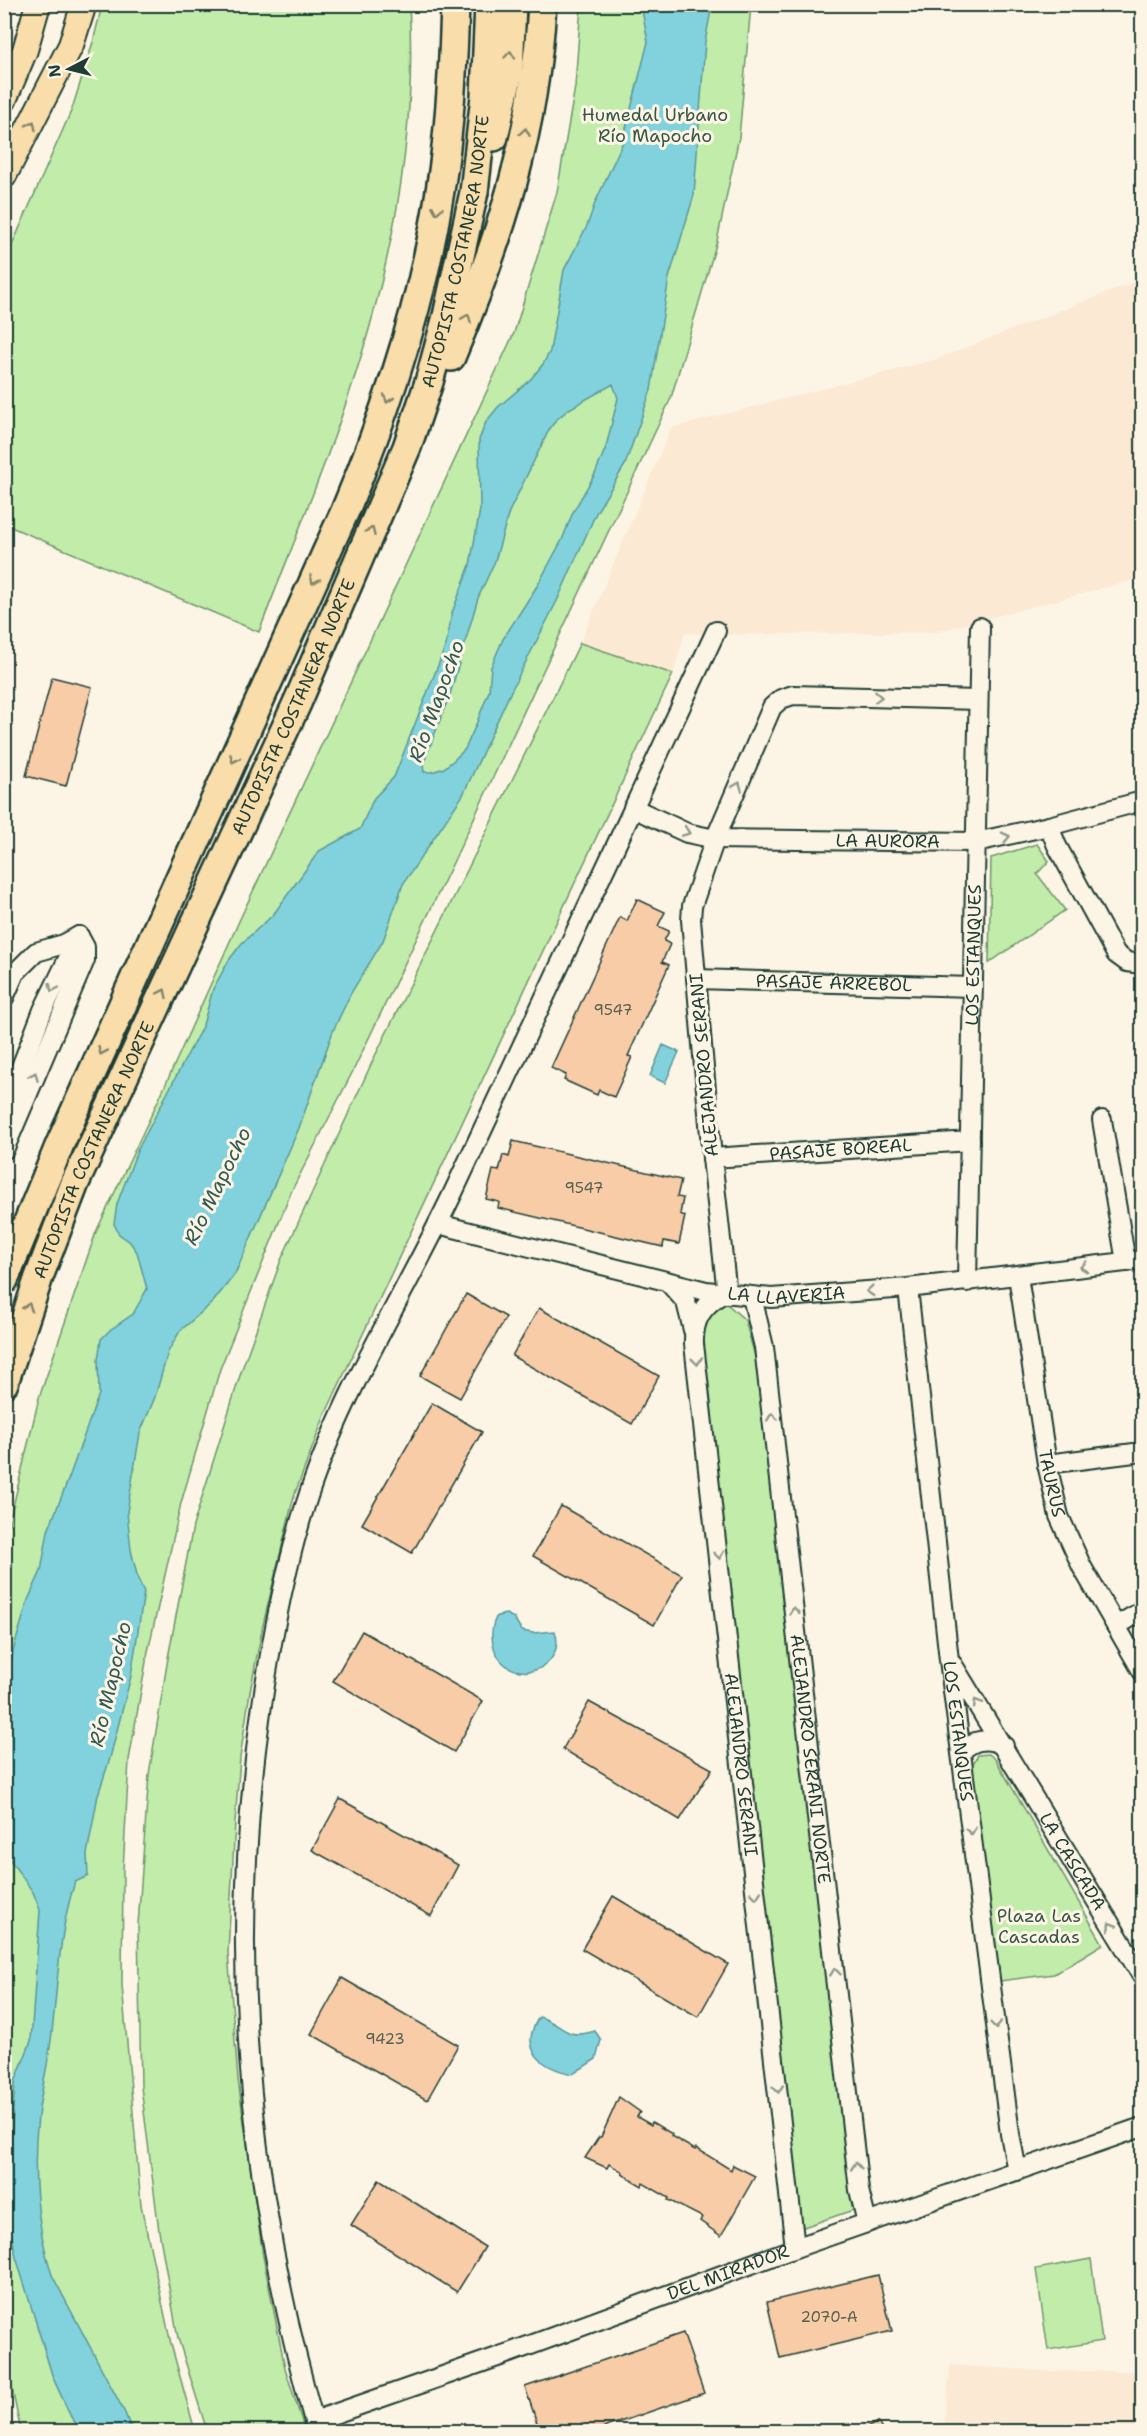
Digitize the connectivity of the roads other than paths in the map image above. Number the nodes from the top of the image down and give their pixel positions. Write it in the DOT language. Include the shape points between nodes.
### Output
graph roads {
  1 [pos="38,4"];
  2 [pos="84,4"];
  3 [pos="439,4"];
  4 [pos="455,4"];
  5 [pos="489,4"];
  6 [pos="512,4"];
  7 [pos="542,4"];
  8 [pos="4,100"];
  9 [pos="451,103"];
  10 [pos="4,176"];
  11 [pos="474,192"];
  12 [pos="407,447"];
  13 [pos="980,627"];
  14 [pos="716,631"];
  15 [pos="978,700"];
  16 [pos="1143,801"];
  17 [pos="633,808"];
  18 [pos="1049,826"];
  19 [pos="715,839"];
  20 [pos="976,842"];
  21 [pos="79,936"];
  22 [pos="1143,964"];
  23 [pos="696,980"];
  24 [pos="973,987"];
  25 [pos="4,998"];
  26 [pos="4,1112"];
  27 [pos="1102,1119"];
  28 [pos="970,1141"];
  29 [pos="4,1150"];
  30 [pos="712,1158"];
  31 [pos="438,1224"];
  32 [pos="1134,1261"];
  33 [pos="1018,1276"];
  34 [pos="4,1280"];
  35 [pos="666,1281"];
  36 [pos="967,1282"];
  37 [pos="908,1288"];
  38 [pos="725,1294"];
  39 [pos="752,1297"];
  40 [pos="693,1330"];
  41 [pos="4,1383"];
  42 [pos="1143,1452"];
  43 [pos="1047,1464"];
  44 [pos="1143,1611"];
  45 [pos="1116,1626"];
  46 [pos="950,1660"];
  47 [pos="1143,1671"];
  48 [pos="1004,1746"];
  49 [pos="961,1752"];
  50 [pos="1143,1976"];
  51 [pos="1143,2127"];
  52 [pos="1017,2171"];
  53 [pos="867,2223"];
  54 [pos="795,2248"];
  55 [pos="316,2426"];
  1 -- 8 [label="main road" via="25,50"];
  10 -- 2 [label="main road, one-way" via="72,45"];
  3 -- 9 [label="highway"];
  4 -- 9 [label="highway, AUTOPISTA COSTANERA NORTE"];
  5 -- 11 [label="highway, AUTOPISTA COSTANERA NORTE" via="485,96"];
  11 -- 6 [label="highway, one-way" via="493,142 506,90"];
  12 -- 7 [label="highway, one-way" via="480,287 514,185 535,74"];
  9 -- 34 [label="highway, AUTOPISTA COSTANERA NORTE, one-way" via="431,241 399,364 368,453 50,1166"];
  11 -- 12 [label="highway, AUTOPISTA COSTANERA NORTE" via="447,316"];
  41 -- 12 [label="highway, AUTOPISTA COSTANERA NORTE, one-way" via="75,1183 298,701"];
  13 -- 15 [label="street, LOS ESTANQUES"];
  14 -- 17 [label="street"];
  19 -- 15 [label="street, ALEJANDRO SERANI, one-way" via="772,707 781,699 793,695"];
  15 -- 20 [label="street, LOS ESTANQUES"];
  16 -- 18 [label="street, LA AURORA"];
  17 -- 19 [label="street, LA AURORA, one-way" via="687,833"];
  17 -- 31 [label="street"];
  20 -- 18 [label="street, LA AURORA, one-way"];
  18 -- 22 [label="street" via="1116,954 1127,962"];
  19 -- 20 [label="street, LA AURORA"];
  19 -- 23 [label="street, ALEJANDRO SERANI" via="692,906"];
  20 -- 24 [label="street, LOS ESTANQUES"];
  21 -- 25 [label="street" via="36,952 15,973"];
  21 -- 26 [label="street, one-way" via="43,1010"];
  29 -- 21 [label="street, one-way" via="85,960 85,947"];
  23 -- 24 [label="street, PASAJE ARREBOL"];
  23 -- 30 [label="street, ALEJANDRO SERANI"];
  24 -- 28 [label="street, LOS ESTANQUES"];
  27 -- 32 [label="street"];
  28 -- 30 [label="street, PASAJE BOREAL"];
  28 -- 36 [label="street, LOS ESTANQUES"];
  30 -- 38 [label="street, ALEJANDRO SERANI"];
  31 -- 35 [label="street, LA LLAVERÍA"];
  31 -- 55 [label="street" via="338,1420 304,1507 269,1658 250,1808 244,1980 256,2146 276,2266"];
  32 -- 33 [label="street, LA LLAVERÍA, one-way"];
  33 -- 36 [label="street, LA LLAVERÍA"];
  33 -- 43 [label="street, TAURUS"];
  35 -- 38 [label="street, LA LLAVERÍA"];
  35 -- 40 [label="street, ALEJANDRO SERANI" via="686,1302"];
  36 -- 37 [label="street, LA LLAVERÍA"];
  37 -- 39 [label="street, LA LLAVERÍA, one-way"];
  37 -- 46 [label="street, LOS ESTANQUES"];
  38 -- 39 [label="street, LA LLAVERÍA"];
  38 -- 40 [label="street" via="703,1308"];
  53 -- 39 [label="street, ALEJANDRO SERANI NORTE, one-way" via="859,2190 764,1347"];
  40 -- 54 [label="street, ALEJANDRO SERANI, one-way"];
  42 -- 43 [label="street"];
  43 -- 45 [label="street, TAURUS" via="1069,1541"];
  44 -- 45 [label="street"];
  45 -- 47 [label="street, TAURUS"];
  48 -- 46 [label="street, LA CASCADA, one-way"];
  46 -- 49 [label="street, LOS ESTANQUES"];
  48 -- 49 [label="street" via="984,1740"];
  50 -- 48 [label="street, LA CASCADA, one-way"];
  49 -- 52 [label="street, LOS ESTANQUES, one-way"];
  51 -- 52 [label="street, DEL MIRADOR"];
  52 -- 53 [label="street, DEL MIRADOR"];
  53 -- 54 [label="street, DEL MIRADOR"];
  54 -- 55 [label="street, DEL MIRADOR"];
}
